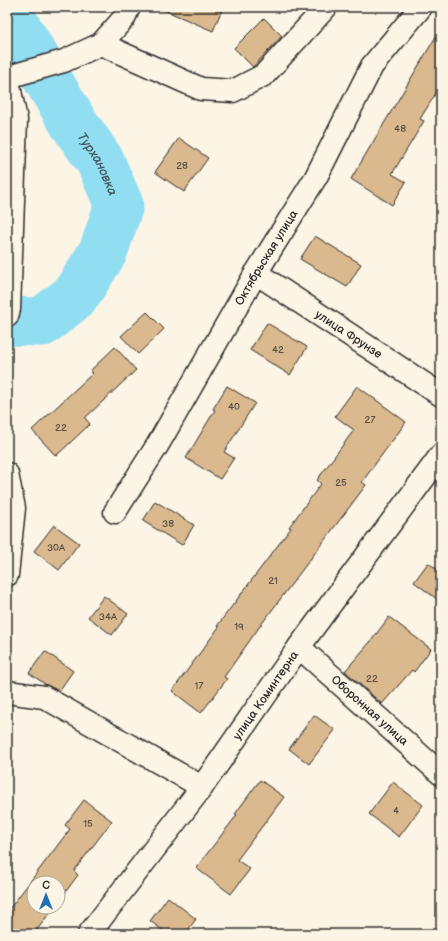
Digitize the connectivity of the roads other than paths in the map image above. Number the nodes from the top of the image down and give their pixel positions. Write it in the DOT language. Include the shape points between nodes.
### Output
graph roads {
  1 [pos="129,7"];
  2 [pos="326,7"];
  3 [pos="420,7"];
  4 [pos="101,44"];
  5 [pos="8,76"];
  6 [pos="256,272"];
  7 [pos="7,316"];
  8 [pos="441,395"];
  9 [pos="441,455"];
  10 [pos="7,474"];
  11 [pos="115,512"];
  12 [pos="7,575"];
  13 [pos="298,648"];
  14 [pos="7,692"];
  15 [pos="441,774"];
  16 [pos="202,788"];
  17 [pos="89,934"];
  1 -- 4 [label="street" via="124,18"];
  2 -- 4 [label="street" via="264,75 233,91 201,89"];
  3 -- 6 [label="street, Октябрьская улица" via="372,66 316,177"];
  4 -- 5 [label="street" via="64,61"];
  5 -- 7 [label="street" via="16,120"];
  6 -- 8 [label="street, улица Фрунзе"];
  6 -- 11 [label="street, Октябрьская улица" via="157,446"];
  9 -- 13 [label="street, улица Коминтерна"];
  10 -- 12 [label="street" via="14,508"];
  13 -- 15 [label="street, Оборонная улица"];
  13 -- 16 [label="street, улица Коминтерна"];
  14 -- 16 [label="street" via="44,696"];
  16 -- 17 [label="street, улица Коминтерна"];
}
